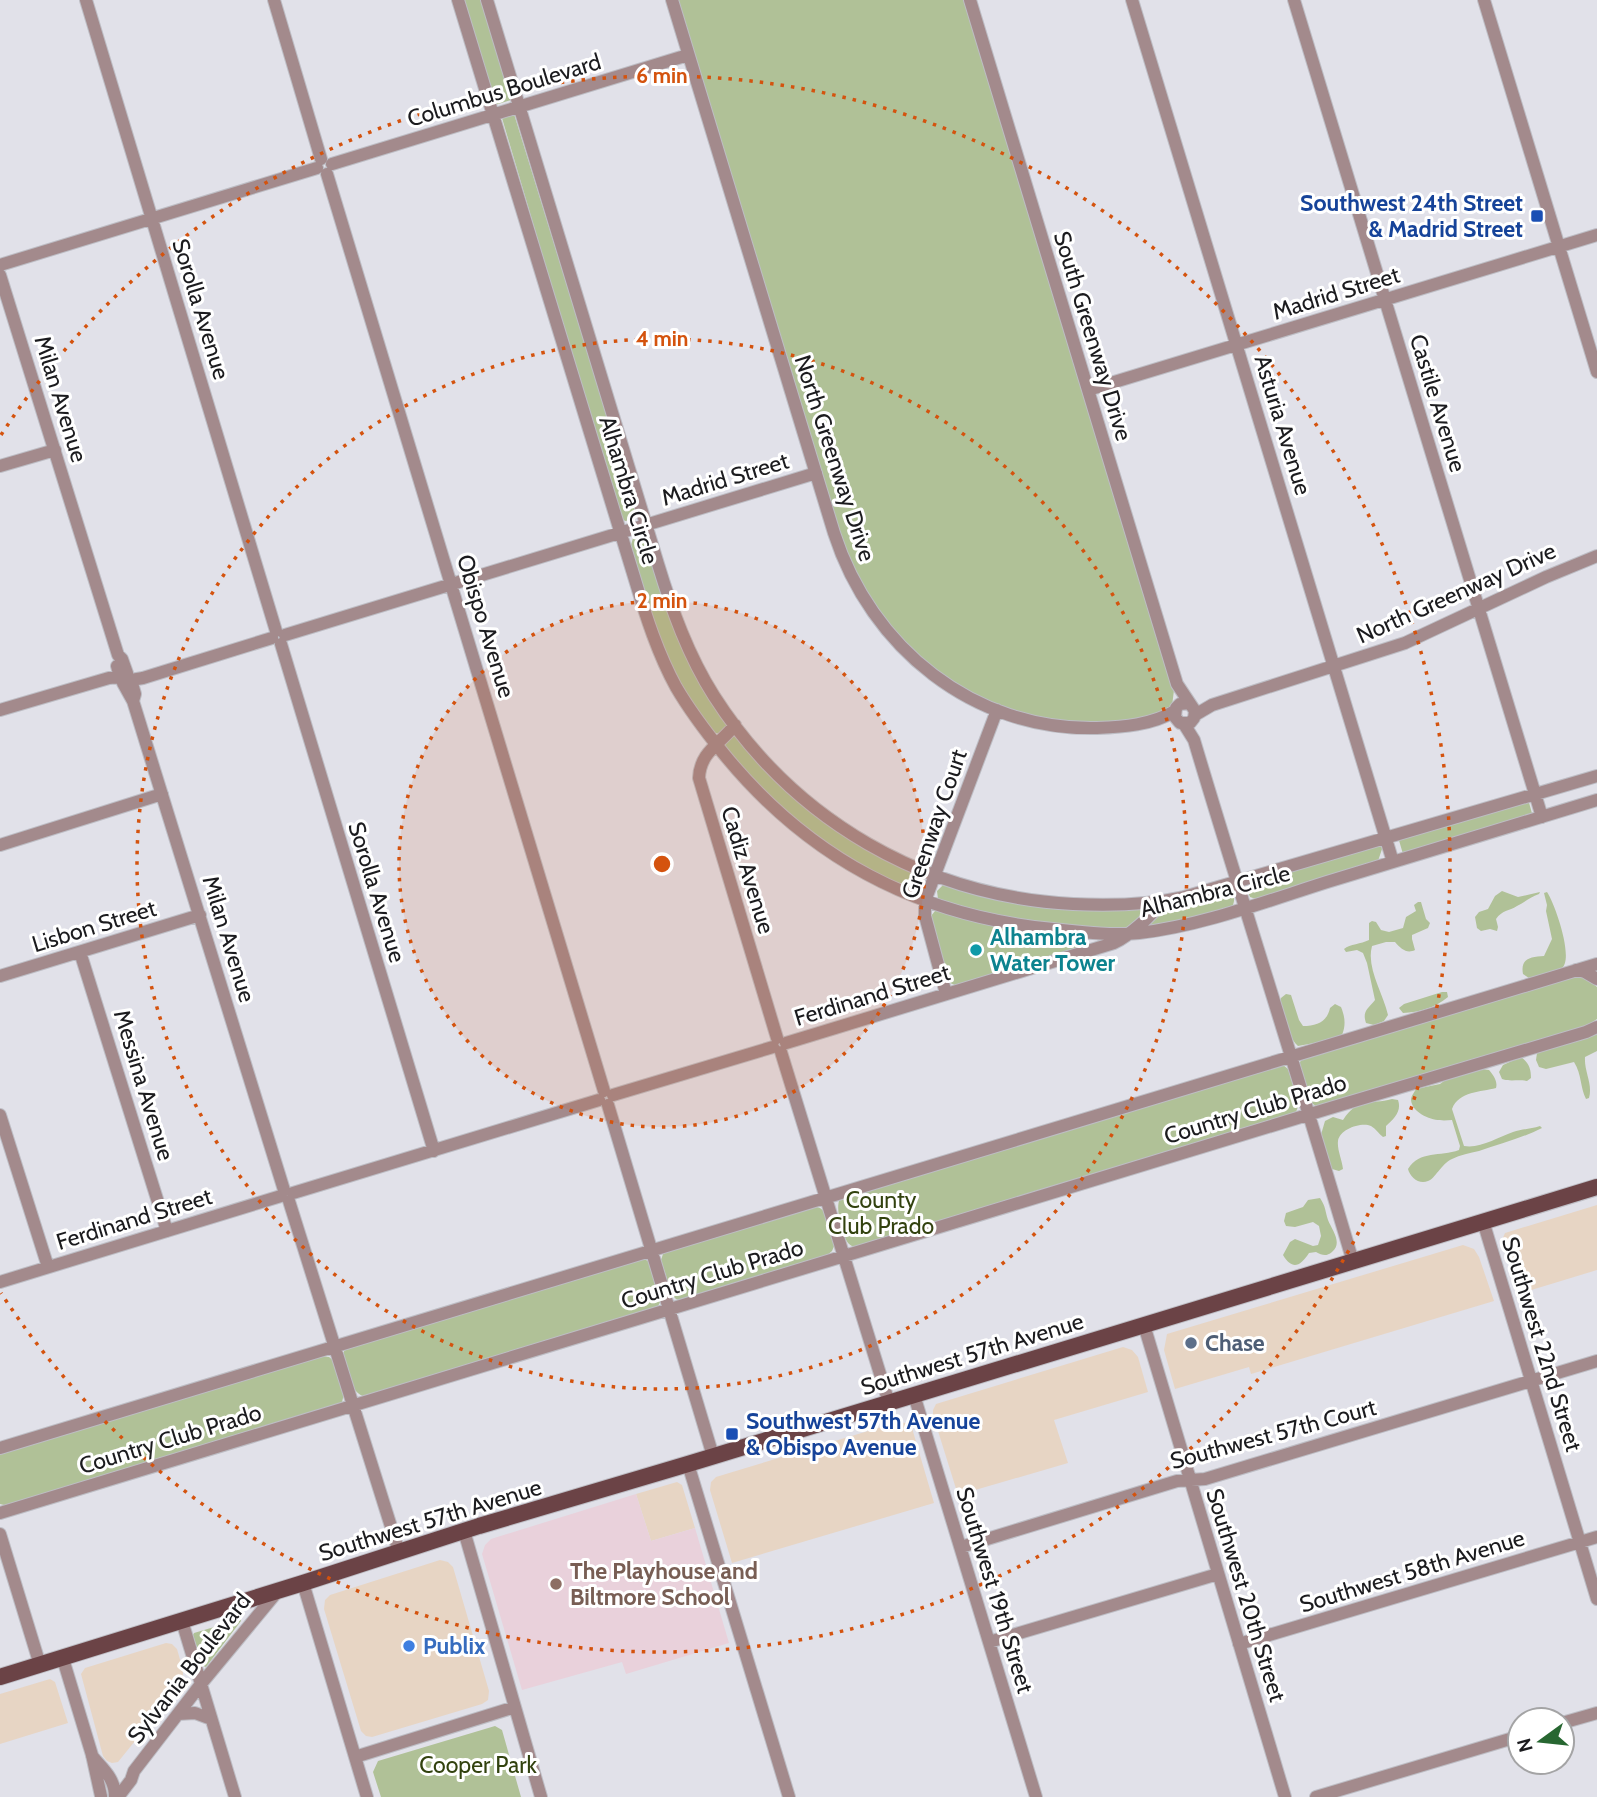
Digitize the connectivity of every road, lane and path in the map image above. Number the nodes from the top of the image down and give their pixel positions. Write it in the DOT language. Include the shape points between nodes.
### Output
graph roads {
  1 [pos="86,0"];
  2 [pos="274,0"];
  3 [pos="458,0"];
  4 [pos="487,0"];
  5 [pos="672,0"];
  6 [pos="970,0"];
  7 [pos="1132,0"];
  8 [pos="1294,0"];
  9 [pos="1484,0"];
  10 [pos="688,55"];
  11 [pos="520,107"];
  12 [pos="493,115"];
  13 [pos="324,166"];
  14 [pos="152,218"];
  15 [pos="1597,235"];
  16 [pos="1559,247"];
  17 [pos="0,265"];
  18 [pos="0,275"];
  19 [pos="1385,300"];
  20 [pos="1236,345"];
  21 [pos="1597,372"];
  22 [pos="1088,390"];
  23 [pos="55,450"];
  24 [pos="0,466"];
  25 [pos="816,473"];
  26 [pos="646,525"];
  27 [pos="620,532"];
  28 [pos="1597,556"];
  29 [pos="451,584"];
  30 [pos="1479,608"];
  31 [pos="279,637"];
  32 [pos="1335,667"];
  33 [pos="125,678"];
  34 [pos="0,695"];
  35 [pos="2,710"];
  36 [pos="997,710"];
  37 [pos="1185,713"];
  38 [pos="735,725"];
  39 [pos="716,745"];
  40 [pos="1597,776"];
  41 [pos="162,794"];
  42 [pos="1535,795"];
  43 [pos="1597,800"];
  44 [pos="1542,817"];
  45 [pos="1386,837"];
  46 [pos="0,845"];
  47 [pos="1393,862"];
  48 [pos="934,876"];
  49 [pos="1237,881"];
  50 [pos="925,901"];
  51 [pos="1162,901"];
  52 [pos="1244,908"];
  53 [pos="200,915"];
  54 [pos="1127,934"];
  55 [pos="80,952"];
  56 [pos="1597,964"];
  57 [pos="1575,970"];
  58 [pos="0,976"];
  59 [pos="1597,979"];
  60 [pos="946,994"];
  61 [pos="1597,1027"];
  62 [pos="779,1045"];
  63 [pos="1290,1056"];
  64 [pos="606,1098"];
  65 [pos="0,1115"];
  66 [pos="1308,1115"];
  67 [pos="433,1151"];
  68 [pos="1597,1186"];
  69 [pos="287,1195"];
  70 [pos="826,1198"];
  71 [pos="1483,1222"];
  72 [pos="167,1231"];
  73 [pos="652,1249"];
  74 [pos="844,1257"];
  75 [pos="1353,1262"];
  76 [pos="48,1267"];
  77 [pos="0,1282"];
  78 [pos="670,1309"];
  79 [pos="1144,1325"];
  80 [pos="334,1347"];
  81 [pos="1597,1361"];
  82 [pos="1531,1381"];
  83 [pos="914,1395"];
  84 [pos="888,1403"];
  85 [pos="353,1406"];
  86 [pos="0,1448"];
  87 [pos="713,1456"];
  88 [pos="688,1464"];
  89 [pos="1190,1480"];
  90 [pos="0,1513"];
  91 [pos="464,1531"];
  92 [pos="0,1534"];
  93 [pos="1597,1537"];
  94 [pos="1580,1542"];
  95 [pos="961,1547"];
  96 [pos="399,1552"];
  97 [pos="1218,1574"];
  98 [pos="303,1583"];
  99 [pos="277,1591"];
  100 [pos="1597,1599"];
  101 [pos="182,1621"];
  102 [pos="989,1642"];
  103 [pos="1239,1644"];
  104 [pos="63,1658"];
  105 [pos="40,1665"];
  106 [pos="0,1678"];
  107 [pos="201,1684"];
  108 [pos="515,1707"];
  109 [pos="1597,1713"];
  110 [pos="178,1714"];
  111 [pos="211,1719"];
  112 [pos="1576,1719"];
  113 [pos="1506,1740"];
  114 [pos="92,1755"];
  115 [pos="355,1757"];
  116 [pos="134,1771"];
  117 [pos="112,1780"];
  118 [pos="101,1797"];
  119 [pos="116,1797"];
  120 [pos="235,1797"];
  121 [pos="367,1797"];
  122 [pos="541,1797"];
  123 [pos="789,1797"];
  124 [pos="1036,1797"];
  125 [pos="1285,1797"];
  126 [pos="1316,1797"];
  1 -- 14 [label="street, Sorolla Avenue"];
  2 -- 13 [label="street, Obispo Avenue"];
  3 -- 12 [label="street, Alhambra Circle"];
  4 -- 11 [label="street, Alhambra Circle"];
  5 -- 10 [label="street, North Greenway Drive"];
  6 -- 22 [label="street, South Greenway Drive"];
  7 -- 20 [label="street, Asturia Avenue"];
  8 -- 19 [label="street, Castile Avenue"];
  9 -- 16 [label="street"];
  10 -- 11 [label="street, Columbus Boulevard"];
  10 -- 25 [label="street, North Greenway Drive"];
  11 -- 12 [label="street, Columbus Boulevard"];
  11 -- 26 [label="street, Alhambra Circle"];
  12 -- 13 [label="street, Columbus Boulevard"];
  12 -- 27 [label="street, Alhambra Circle"];
  13 -- 14 [label="street, Columbus Boulevard"];
  13 -- 29 [label="street, Obispo Avenue"];
  14 -- 17 [label="street, Columbus Boulevard"];
  14 -- 31 [label="street, Sorolla Avenue"];
  15 -- 16 [label="street, Madrid Street"];
  16 -- 19 [label="street, Madrid Street"];
  16 -- 21 [label="street"];
  18 -- 23 [label="street, Milan Avenue"];
  19 -- 20 [label="street, Madrid Street"];
  19 -- 30 [label="street, Castile Avenue"];
  20 -- 22 [label="street, Madrid Street"];
  20 -- 32 [label="street, Asturia Avenue"];
  22 -- 37 [label="street, South Greenway Drive"];
  23 -- 24 [label="street"];
  23 -- 33 [label="street, Milan Avenue"];
  25 -- 26 [label="street, Madrid Street"];
  25 -- 36 [label="street, North Greenway Drive" via="846,566 877,620 933,676"];
  26 -- 27 [label="street, Madrid Street"];
  26 -- 38 [label="street, Alhambra Circle" via="682,634 707,684"];
  27 -- 29 [label="street, Madrid Street"];
  27 -- 39 [label="street, Alhambra Circle" via="665,665"];
  28 -- 30 [label="street, North Greenway Drive"];
  29 -- 31 [label="street, Madrid Street"];
  29 -- 64 [label="street, Obispo Avenue"];
  30 -- 32 [label="street, North Greenway Drive" via="1416,639"];
  30 -- 42 [label="street, Castile Avenue"];
  31 -- 33 [label="street, Madrid Street" via="143,678"];
  31 -- 67 [label="street, Sorolla Avenue"];
  32 -- 37 [label="street, North Greenway Drive"];
  32 -- 45 [label="street, Asturia Avenue"];
  33 -- 35 [label="street, Madrid Street" via="108,678"];
  33 -- 41 [label="street, Milan Avenue" via="135,694 132,701"];
  34 -- 35 [label="street"];
  36 -- 37 [label="street, North Greenway Drive" via="1071,727 1163,721"];
  36 -- 48 [label="street, Greenway Court"];
  37 -- 49 [label="street"];
  38 -- 39 [label="street, Cadiz Avenue"];
  38 -- 48 [label="street, Alhambra Circle" via="780,777 830,820 876,849"];
  39 -- 50 [label="street, Alhambra Circle" via="792,825 865,874"];
  39 -- 62 [label="street, Cadiz Avenue" via="702,761 699,782"];
  40 -- 42 [label="street, Alhambra Circle"];
  41 -- 46 [label="street"];
  41 -- 53 [label="street, Milan Avenue"];
  42 -- 44 [label="street, Castile Avenue"];
  42 -- 45 [label="street, Alhambra Circle"];
  43 -- 44 [label="street, Alhambra Circle"];
  44 -- 47 [label="street, Alhambra Circle"];
  45 -- 47 [label="street, Asturia Avenue"];
  45 -- 49 [label="street, Alhambra Circle"];
  47 -- 52 [label="street, Alhambra Circle"];
  48 -- 50 [label="street, Greenway Court"];
  48 -- 51 [label="street, Alhambra Circle" via="983,892 1045,902 1116,905"];
  49 -- 51 [label="street, Alhambra Circle"];
  49 -- 52 [label="street"];
  50 -- 54 [label="street, Alhambra Circle" via="1015,925"];
  50 -- 60 [label="street, Greenway Court"];
  51 -- 54 [label="street"];
  52 -- 54 [label="street, Alhambra Circle" via="1181,926"];
  52 -- 63 [label="street"];
  53 -- 55 [label="street, Lisbon Street"];
  53 -- 69 [label="street, Milan Avenue"];
  54 -- 60 [label="street, Ferdinand Street" via="1108,945"];
  55 -- 58 [label="street, Lisbon Street"];
  55 -- 72 [label="street, Messina Avenue"];
  56 -- 57 [label="street, Country Club Prado"];
  57 -- 59 [label="street"];
  57 -- 63 [label="street, Country Club Prado"];
  60 -- 62 [label="street, Ferdinand Street"];
  61 -- 66 [label="street, Country Club Prado"];
  62 -- 64 [label="street, Ferdinand Street"];
  62 -- 70 [label="street, Cadiz Avenue"];
  63 -- 66 [label="street"];
  63 -- 70 [label="street, Country Club Prado"];
  64 -- 67 [label="street, Ferdinand Street"];
  64 -- 73 [label="street, Obispo Avenue"];
  65 -- 76 [label="street"];
  66 -- 74 [label="street, Country Club Prado"];
  66 -- 75 [label="street"];
  67 -- 69 [label="street, Ferdinand Street"];
  68 -- 71 [label="main road, Southwest 57th Avenue"];
  69 -- 72 [label="street, Ferdinand Street"];
  69 -- 80 [label="street, Milan Avenue"];
  70 -- 73 [label="street, Country Club Prado"];
  70 -- 74 [label="street, Cadiz Avenue"];
  71 -- 75 [label="main road, Southwest 57th Avenue"];
  71 -- 82 [label="street, Southwest 22nd Street"];
  72 -- 76 [label="street, Ferdinand Street"];
  73 -- 78 [label="street, Obispo Avenue"];
  73 -- 80 [label="street, Country Club Prado"];
  74 -- 78 [label="street, Country Club Prado"];
  74 -- 84 [label="street, Cadiz Avenue"];
  75 -- 79 [label="main road, Southwest 57th Avenue"];
  76 -- 77 [label="street, Ferdinand Street"];
  78 -- 85 [label="street, Country Club Prado"];
  78 -- 87 [label="street, Obispo Avenue"];
  79 -- 83 [label="main road, Southwest 57th Avenue"];
  79 -- 89 [label="street, Southwest 20th Street"];
  80 -- 85 [label="street, Milan Avenue"];
  80 -- 86 [label="street, Country Club Prado"];
  81 -- 82 [label="street, Southwest 57th Court"];
  82 -- 89 [label="street, Southwest 57th Court"];
  82 -- 94 [label="street, Southwest 22nd Street"];
  83 -- 84 [label="main road, Southwest 57th Avenue"];
  83 -- 95 [label="street, Southwest 19th Street"];
  84 -- 87 [label="main road, Southwest 57th Avenue"];
  85 -- 90 [label="street, Country Club Prado"];
  85 -- 96 [label="street, Milan Avenue"];
  87 -- 88 [label="main road, Southwest 57th Avenue"];
  88 -- 91 [label="main road, Southwest 57th Avenue"];
  88 -- 123 [label="street"];
  89 -- 95 [label="street, Southwest 57th Court"];
  89 -- 97 [label="street, Southwest 20th Street"];
  91 -- 96 [label="main road, Southwest 57th Avenue"];
  91 -- 108 [label="street"];
  92 -- 105 [label="street"];
  93 -- 94 [label="street, Southwest 58th Avenue"];
  94 -- 100 [label="street, Southwest 22nd Street"];
  94 -- 103 [label="street, Southwest 58th Avenue"];
  95 -- 102 [label="street, Southwest 19th Street"];
  96 -- 98 [label="main road, Southwest 57th Avenue"];
  97 -- 102 [label="street"];
  97 -- 103 [label="street, Southwest 20th Street"];
  98 -- 99 [label="main road, Southwest 57th Avenue"];
  98 -- 115 [label="street"];
  99 -- 101 [label="main road, Southwest 57th Avenue"];
  99 -- 107 [label="street, Sylvania Boulevard"];
  101 -- 104 [label="main road, Southwest 57th Avenue"];
  101 -- 107 [label="street"];
  102 -- 124 [label="street, Southwest 19th Street"];
  103 -- 125 [label="street, Southwest 20th Street"];
  104 -- 105 [label="main road, Southwest 57th Avenue"];
  104 -- 114 [label="street"];
  105 -- 106 [label="main road, Southwest 57th Avenue"];
  107 -- 110 [label="street, Sylvania Boulevard"];
  107 -- 111 [label="street"];
  108 -- 115 [label="street"];
  108 -- 122 [label="street"];
  109 -- 112 [label="street"];
  110 -- 111 [label="street" via="195,1713"];
  110 -- 116 [label="street, Sylvania Boulevard"];
  111 -- 120 [label="street"];
  113 -- 126 [label="street"];
  114 -- 117 [label="street"];
  114 -- 118 [label="street"];
  115 -- 121 [label="street"];
  116 -- 117 [label="street, Sylvania Boulevard"];
  116 -- 119 [label="street, Sylvania Boulevard"];
  117 -- 118 [label="street"];
  117 -- 119 [label="street"];
}
